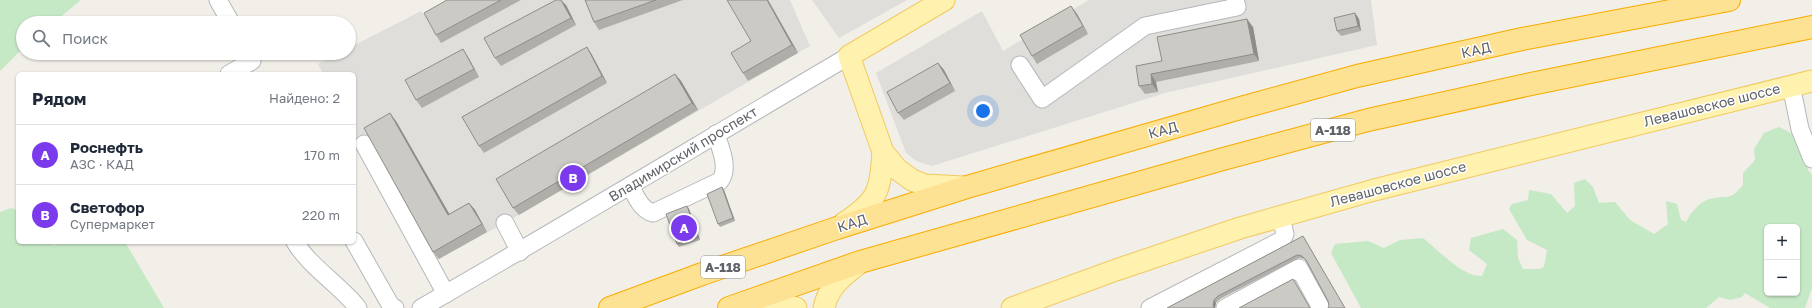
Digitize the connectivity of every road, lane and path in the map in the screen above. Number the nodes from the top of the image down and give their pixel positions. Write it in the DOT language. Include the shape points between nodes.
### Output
graph roads {
  1 [pos="218,0"];
  2 [pos="944,0"];
  3 [pos="1235,0"];
  4 [pos="1729,0"];
  5 [pos="226,16"];
  6 [pos="1812,27"];
  7 [pos="849,56"];
  8 [pos="253,63"];
  9 [pos="1020,65"];
  10 [pos="233,72"];
  11 [pos="1812,80"];
  12 [pos="1791,85"];
  13 [pos="716,134"];
  14 [pos="364,144"];
  15 [pos="883,152"];
  16 [pos="1812,159"];
  17 [pos="630,186"];
  18 [pos="967,187"];
  19 [pos="1281,217"];
  20 [pos="505,223"];
  21 [pos="837,228"];
  22 [pos="296,244"];
  23 [pos="356,244"];
  24 [pos="520,252"];
  25 [pos="860,262"];
  26 [pos="446,294"];
  27 [pos="1316,306"];
  28 [pos="732,307"];
  29 [pos="358,308"];
  30 [pos="395,308"];
  31 [pos="421,308"];
  32 [pos="610,308"];
  33 [pos="796,308"];
  34 [pos="824,308"];
  35 [pos="1012,308"];
  36 [pos="1150,308"];
  37 [pos="1225,308"];
  1 -- 5 [label="street"];
  2 -- 7 [label="main road, Владимирский проспект"];
  3 -- 9 [label="street" via="1236,7 1145,26 1042,99"];
  4 -- 18 [label="highway, КАД / А-118" via="1522,40 1357,76"];
  6 -- 25 [label="highway, А-118" via="1368,120"];
  7 -- 13 [label="street, Владимирский проспект"];
  7 -- 15 [label="main road"];
  8 -- 10 [label="street"];
  11 -- 12 [label="main road, Левашовское шоссе"];
  12 -- 16 [label="street" via="1800,129"];
  12 -- 19 [label="main road, Левашовское шоссе" via="1463,167"];
  13 -- 17 [label="street, Владимирский проспект"];
  13 -- 17 [label="street" via="724,165 720,181 653,213 643,208"];
  14 -- 26 [label="street"];
  15 -- 18 [label="main road" via="897,169 912,180 932,186"];
  15 -- 21 [label="main road" via="878,190 872,201 863,211"];
  17 -- 24 [label="street, Владимирский проспект"];
  18 -- 21 [label="highway, КАД / А-118"];
  19 -- 35 [label="main road, Левашовское шоссе" via="1123,267"];
  19 -- 36 [label="street" via="1286,234 1282,240"];
  20 -- 24 [label="street"];
  21 -- 32 [label="highway, КАД / А-118"];
  22 -- 29 [label="street" via="301,252 349,296"];
  23 -- 30 [label="street" via="391,306"];
  24 -- 26 [label="street, Владимирский проспект"];
  25 -- 28 [label="highway, А-118"];
  25 -- 34 [label="main road" via="833,285"];
  26 -- 31 [label="street, Владимирский проспект"];
  27 -- 37 [label="street" via="1299,268"];
  28 -- 33 [label="main road" via="769,302"];
}
